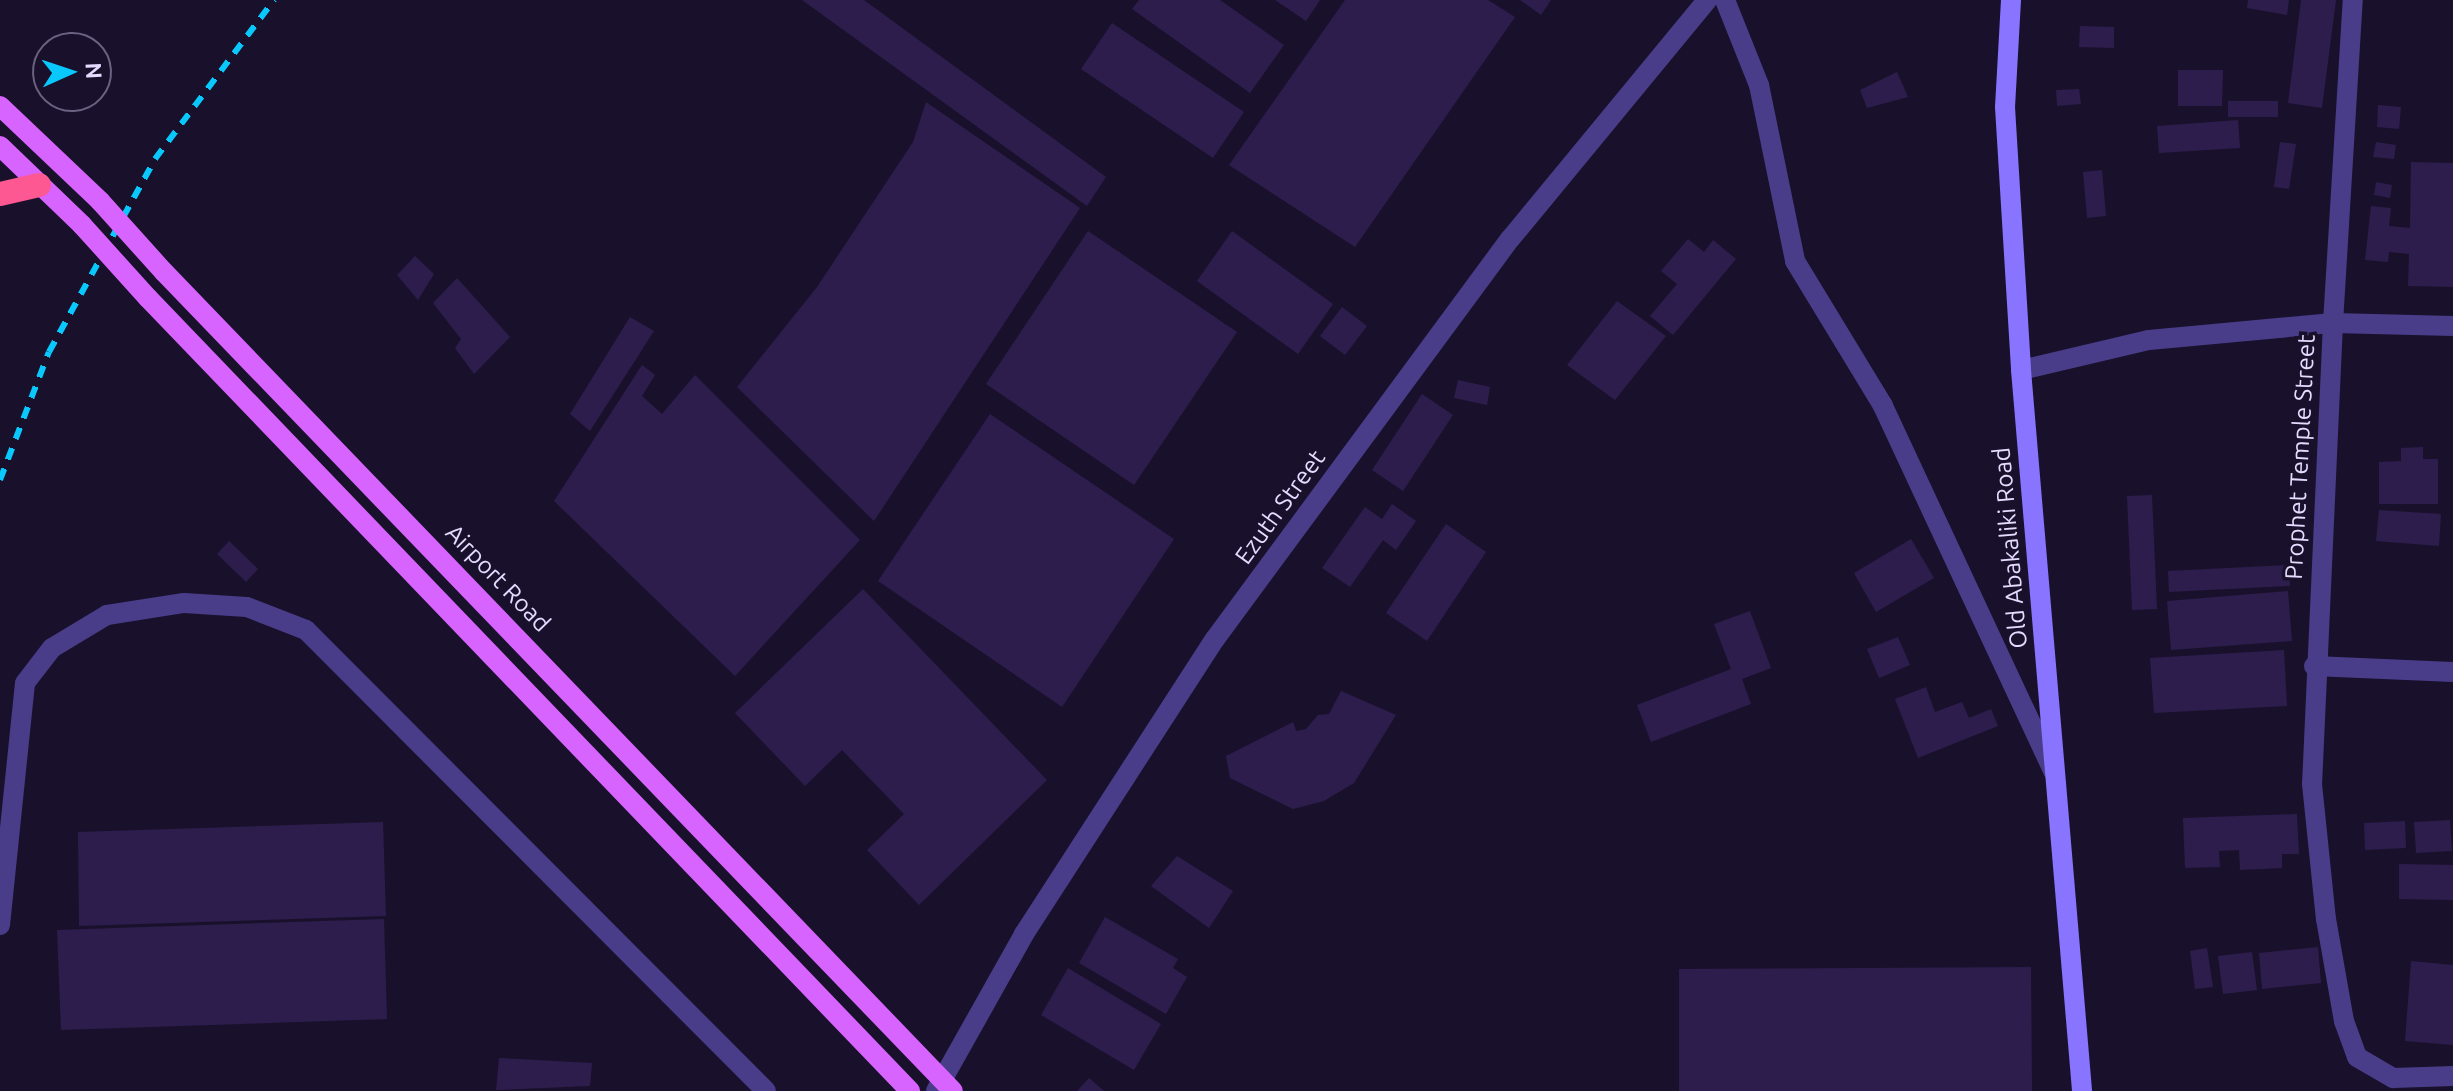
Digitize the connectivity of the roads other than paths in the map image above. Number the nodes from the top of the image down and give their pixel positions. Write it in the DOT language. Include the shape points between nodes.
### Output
graph roads {
  1 [pos="1707,0"];
  2 [pos="1725,0"];
  3 [pos="2011,0"];
  4 [pos="2353,0"];
  5 [pos="0,106"];
  6 [pos="0,146"];
  7 [pos="39,185"];
  8 [pos="0,194"];
  9 [pos="2333,323"];
  10 [pos="2453,326"];
  11 [pos="2021,370"];
  12 [pos="2314,666"];
  13 [pos="2453,672"];
  14 [pos="2054,773"];
  15 [pos="0,925"];
  16 [pos="2453,1076"];
  17 [pos="944,1087"];
  18 [pos="766,1091"];
  19 [pos="910,1091"];
  20 [pos="2082,1091"];
  1 -- 17 [label="street, Ezuth Street" via="1511,238 1215,639 1024,934"];
  2 -- 14 [label="street" via="1759,85 1795,261 1883,406"];
  3 -- 11 [label="main road, Old Abakaliki Road" via="2005,107"];
  4 -- 9 [label="street"];
  5 -- 17 [label="main road, Airport Road, bridge" via="100,201"];
  6 -- 7 [label="main road"];
  7 -- 8 [label="highway"];
  7 -- 19 [label="main road, bridge"];
  9 -- 10 [label="street, Prophet Temple Street"];
  9 -- 11 [label="street" via="2149,340"];
  9 -- 12 [label="street, Prophet Temple Street"];
  11 -- 14 [label="main road, Old Abakaliki Road"];
  12 -- 13 [label="street"];
  12 -- 16 [label="street, Prophet Temple Street" via="2312,784 2326,919 2344,1021 2357,1057 2393,1078"];
  14 -- 20 [label="main road, Old Abakaliki Road"];
  15 -- 18 [label="street" via="25,683 52,648 107,615 184,603 247,607 306,630"];
}
